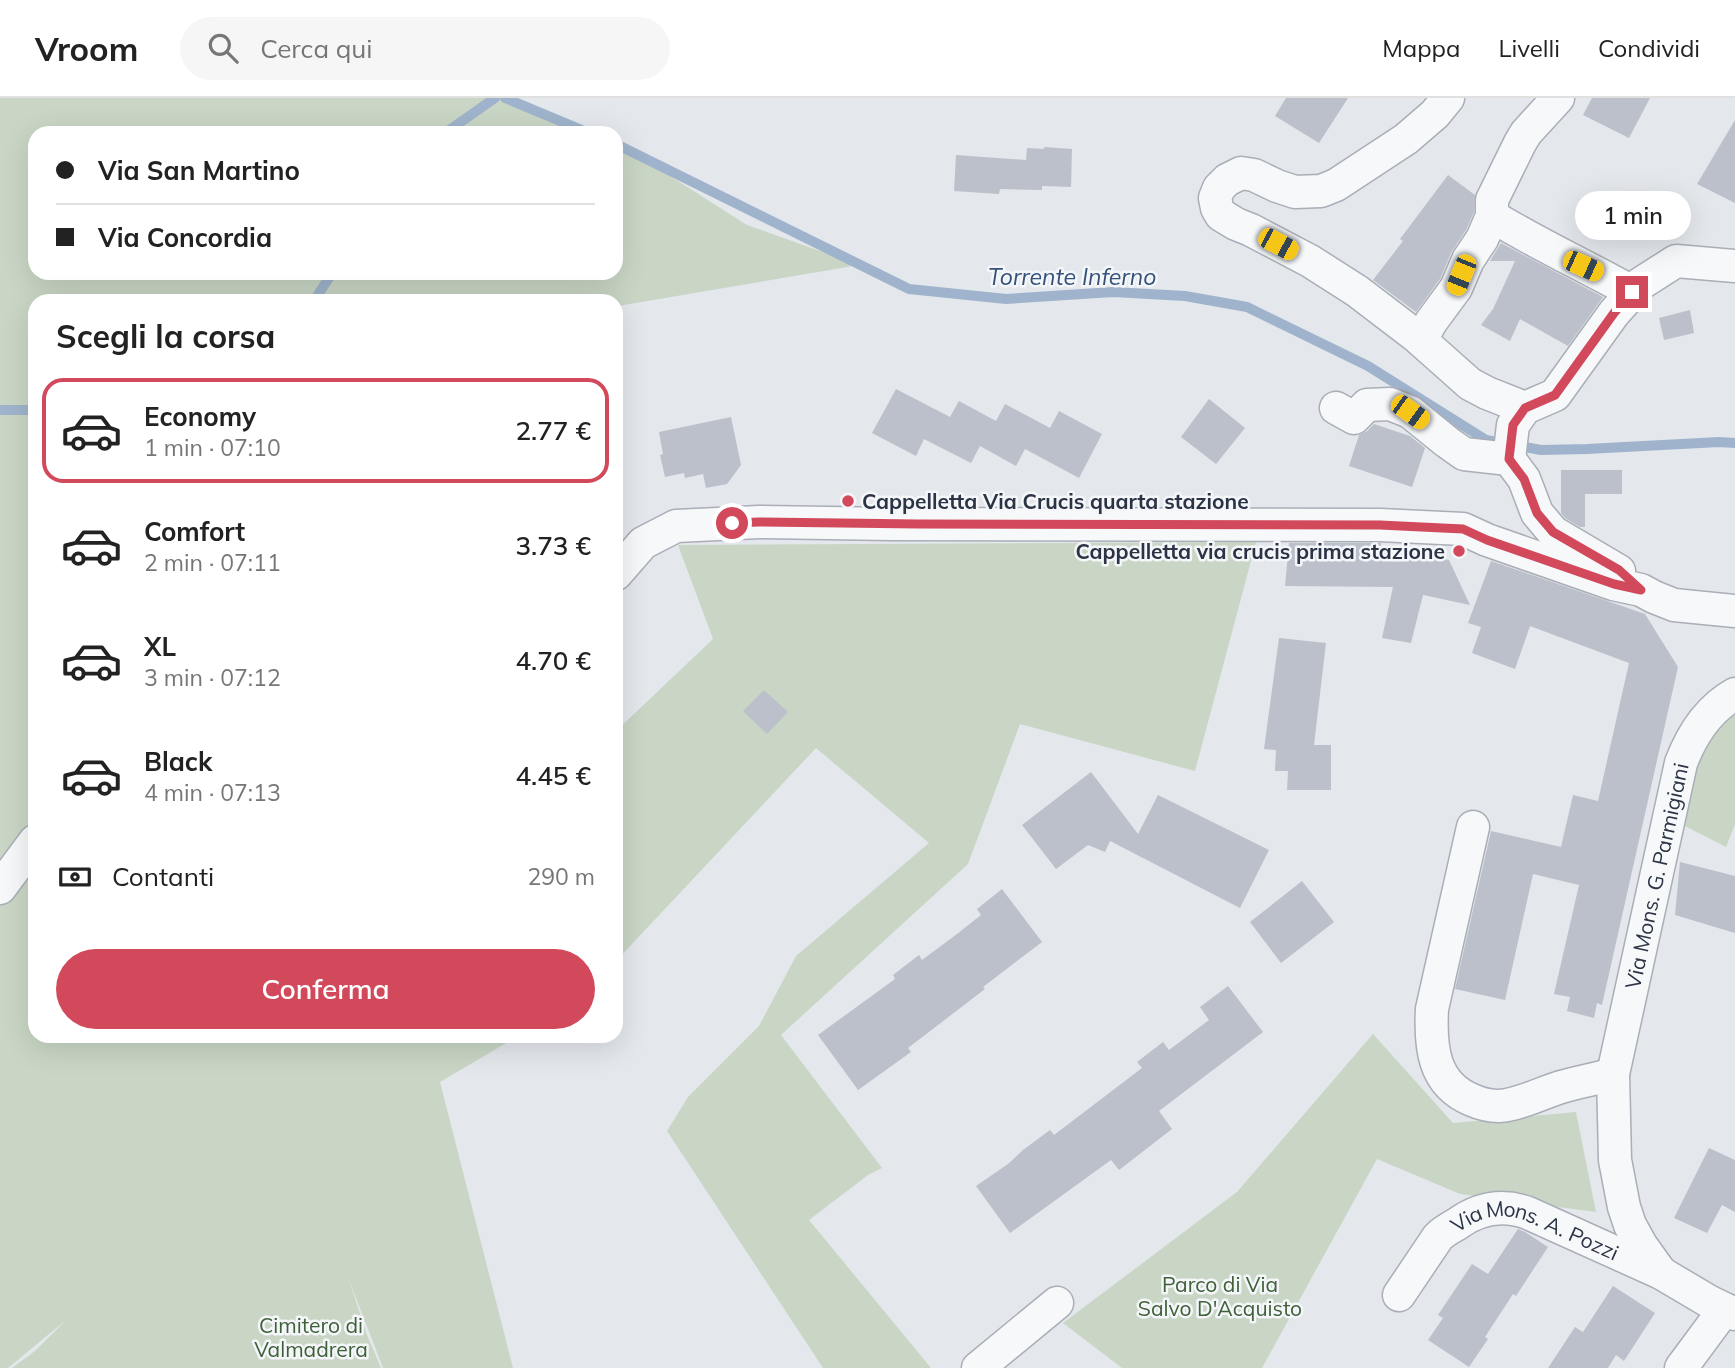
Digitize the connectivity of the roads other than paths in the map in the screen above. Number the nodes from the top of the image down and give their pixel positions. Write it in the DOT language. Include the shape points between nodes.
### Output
graph roads {
  1 [pos="1448,98"];
  2 [pos="1558,98"];
  3 [pos="1492,216"];
  4 [pos="1735,266"];
  5 [pos="1632,292"];
  6 [pos="1421,340"];
  7 [pos="1336,408"];
  8 [pos="1515,436"];
  9 [pos="623,566"];
  10 [pos="1641,590"];
  11 [pos="1735,611"];
  12 [pos="1735,694"];
  13 [pos="1473,827"];
  14 [pos="28,850"];
  15 [pos="0,888"];
  16 [pos="1613,1074"];
  17 [pos="1624,1208"];
  18 [pos="1576,1235"];
  19 [pos="1661,1273"];
  20 [pos="1399,1295"];
  21 [pos="1057,1303"];
  22 [pos="1730,1312"];
  23 [pos="978,1368"];
  24 [pos="1681,1368"];
  1 -- 6 [label="street" via="1406,139 1336,185 1295,192 1241,173 1227,180 1215,198 1221,215 1336,277"];
  2 -- 3 [label="street" via="1520,143 1492,200"];
  3 -- 5 [label="street"];
  3 -- 6 [label="street" via="1456,288"];
  4 -- 5 [label="street" via="1676,261"];
  5 -- 8 [label="street" via="1555,395"];
  6 -- 8 [label="street" via="1470,384 1513,402"];
  7 -- 8 [label="street" via="1354,418 1367,405 1390,404 1410,412 1464,454"];
  8 -- 10 [label="street" via="1537,513 1553,532 1619,570"];
  9 -- 10 [label="street" via="643,543 676,526 759,522 1380,525 1463,529"];
  10 -- 11 [label="street" via="1674,605"];
  12 -- 16 [label="street, Via Mons. G. Parmigiani" via="1700,726 1681,763"];
  13 -- 16 [label="street" via="1432,1009 1431,1038 1438,1068 1463,1096 1499,1106"];
  14 -- 15 [label="street"];
  16 -- 17 [label="street, Via Mons. G. Parmigiani" via="1615,1160"];
  17 -- 18 [label="street" via="1605,1230"];
  17 -- 19 [label="street, Via Mons. G. Parmigiani"];
  18 -- 19 [label="street, Via Mons. A. Pozzi"];
  18 -- 20 [label="street, Via Mons. A. Pozzi" via="1516,1209 1480,1212 1438,1237"];
  19 -- 22 [label="street, Via Mons. A. Pozzi"];
  21 -- 23 [label="street"];
  22 -- 24 [label="street"];
}
